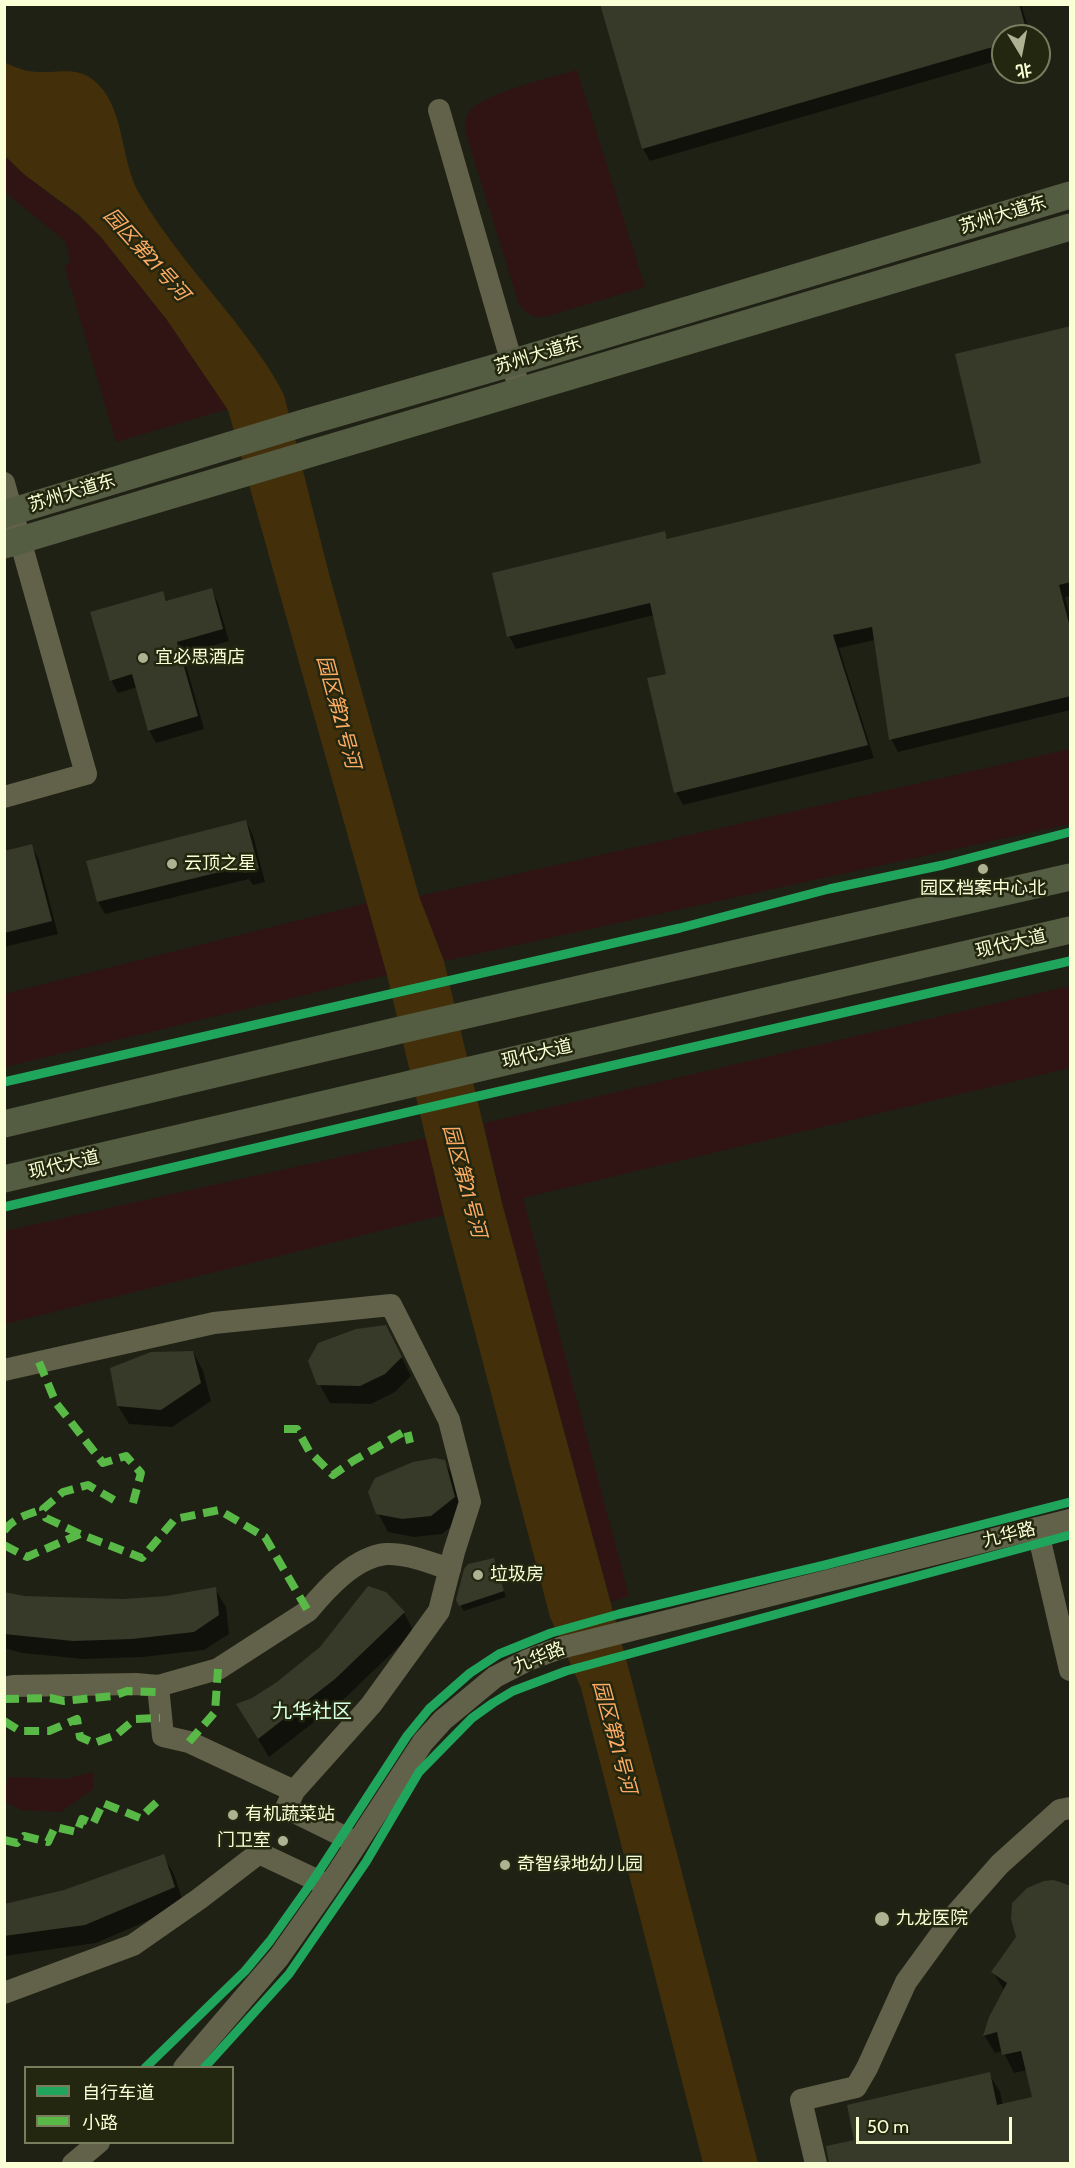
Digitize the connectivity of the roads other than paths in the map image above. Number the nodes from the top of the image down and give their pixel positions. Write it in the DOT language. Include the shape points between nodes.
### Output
graph roads {
  1 [pos="439,110"];
  2 [pos="1071,195"];
  3 [pos="1071,227"];
  4 [pos="511,363"];
  5 [pos="520,392"];
  6 [pos="4,483"];
  7 [pos="9,512"];
  8 [pos="13,542"];
  9 [pos="4,797"];
  10 [pos="1071,877"];
  11 [pos="1071,930"];
  12 [pos="4,1124"];
  13 [pos="4,1179"];
  14 [pos="4,1370"];
  15 [pos="1071,1520"];
  16 [pos="1037,1528"];
  17 [pos="450,1569"];
  18 [pos="1071,1670"];
  19 [pos="158,1686"];
  20 [pos="4,1688"];
  21 [pos="294,1791"];
  22 [pos="1071,1808"];
  23 [pos="357,1843"];
  24 [pos="329,1886"];
  25 [pos="5,1993"];
  26 [pos="185,2066"];
  27 [pos="97,2144"];
  28 [pos="73,2163"];
  29 [pos="816,2163"];
  1 -- 4 [label="street"];
  2 -- 4 [label="main road, 苏州大道东"];
  3 -- 5 [label="main road, 苏州大道东"];
  4 -- 5 [label="street"];
  4 -- 7 [label="main road, 苏州大道东"];
  5 -- 8 [label="main road, 苏州大道东"];
  6 -- 7 [label="street"];
  7 -- 8 [label="street"];
  8 -- 9 [label="street" via="86,774"];
  10 -- 12 [label="main road"];
  11 -- 13 [label="main road, 现代大道"];
  14 -- 17 [label="street" via="214,1323 391,1305 449,1420 470,1502"];
  15 -- 16 [label="street, 九华路"];
  16 -- 18 [label="street"];
  16 -- 23 [label="street, 九华路" via="560,1648 528,1660 495,1677 443,1720 423,1742"];
  17 -- 19 [label="street" via="386,1554 358,1563 308,1611 218,1669"];
  17 -- 21 [label="street" via="439,1611 371,1705"];
  19 -- 20 [label="street"];
  19 -- 21 [label="street" via="163,1736 189,1742"];
  21 -- 23 [label="street" via="286,1808"];
  22 -- 29 [label="street" via="1060,1810 1000,1864 954,1916 906,1982 856,2086 801,2100"];
  23 -- 24 [label="street, 九华路"];
  24 -- 25 [label="street" via="259,1853 134,1946"];
  24 -- 26 [label="street, 九华路" via="279,1957"];
  27 -- 28 [label="street"];
}
